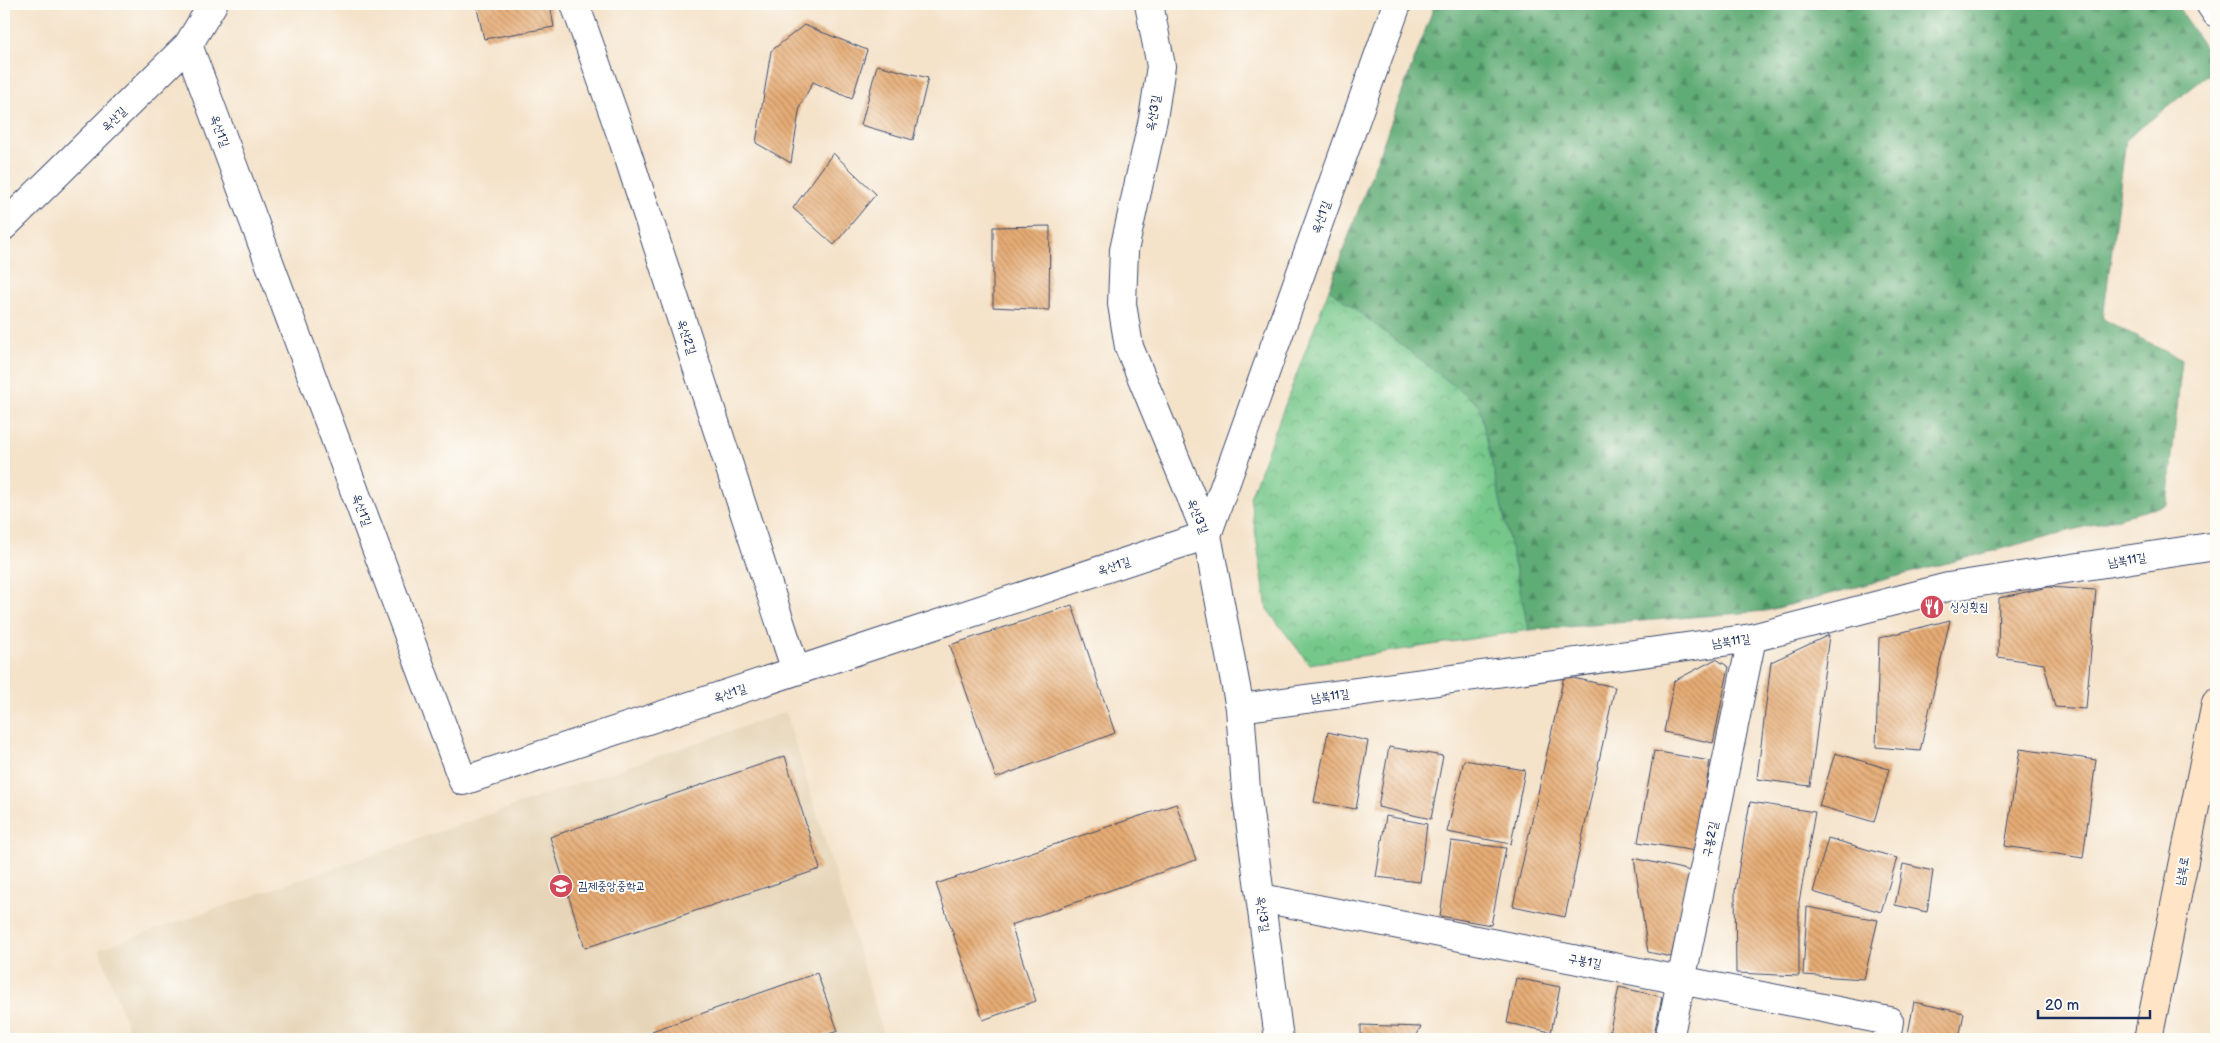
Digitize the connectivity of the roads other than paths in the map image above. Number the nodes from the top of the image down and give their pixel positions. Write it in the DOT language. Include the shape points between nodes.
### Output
graph roads {
  1 [pos="213,4"];
  2 [pos="575,4"];
  3 [pos="1149,4"];
  4 [pos="1397,4"];
  5 [pos="2210,4"];
  6 [pos="2216,13"];
  7 [pos="188,45"];
  8 [pos="4,226"];
  9 [pos="1207,535"];
  10 [pos="2216,546"];
  11 [pos="1752,638"];
  12 [pos="796,671"];
  13 [pos="2216,703"];
  14 [pos="1240,708"];
  15 [pos="1261,898"];
  16 [pos="1681,980"];
  17 [pos="1279,1039"];
  18 [pos="1669,1039"];
  19 [pos="1886,1039"];
  20 [pos="2148,1039"];
  1 -- 7 [label="street, 옥산길"];
  2 -- 12 [label="street, 옥산2길" via="624,143"];
  3 -- 9 [label="street, 옥산3길" via="1160,66 1153,119 1124,250 1122,304 1129,347"];
  4 -- 9 [label="street, 옥산1길"];
  5 -- 6 [label="street"];
  7 -- 8 [label="street, 옥산길"];
  7 -- 12 [label="street, 옥산1길" via="463,781"];
  9 -- 12 [label="street, 옥산1길"];
  9 -- 14 [label="street, 옥산3길"];
  10 -- 11 [label="street, 남북11길" via="1948,587"];
  11 -- 14 [label="street, 남북11길"];
  11 -- 16 [label="street, 구봉2길"];
  13 -- 20 [label="main road, 남북로"];
  14 -- 15 [label="street, 옥산3길" via="1246,790"];
  15 -- 16 [label="street, 구봉1길"];
  15 -- 17 [label="street, 옥산3길"];
  16 -- 18 [label="street, 구봉2길"];
  16 -- 19 [label="street, 구봉1길" via="1889,1021"];
}
